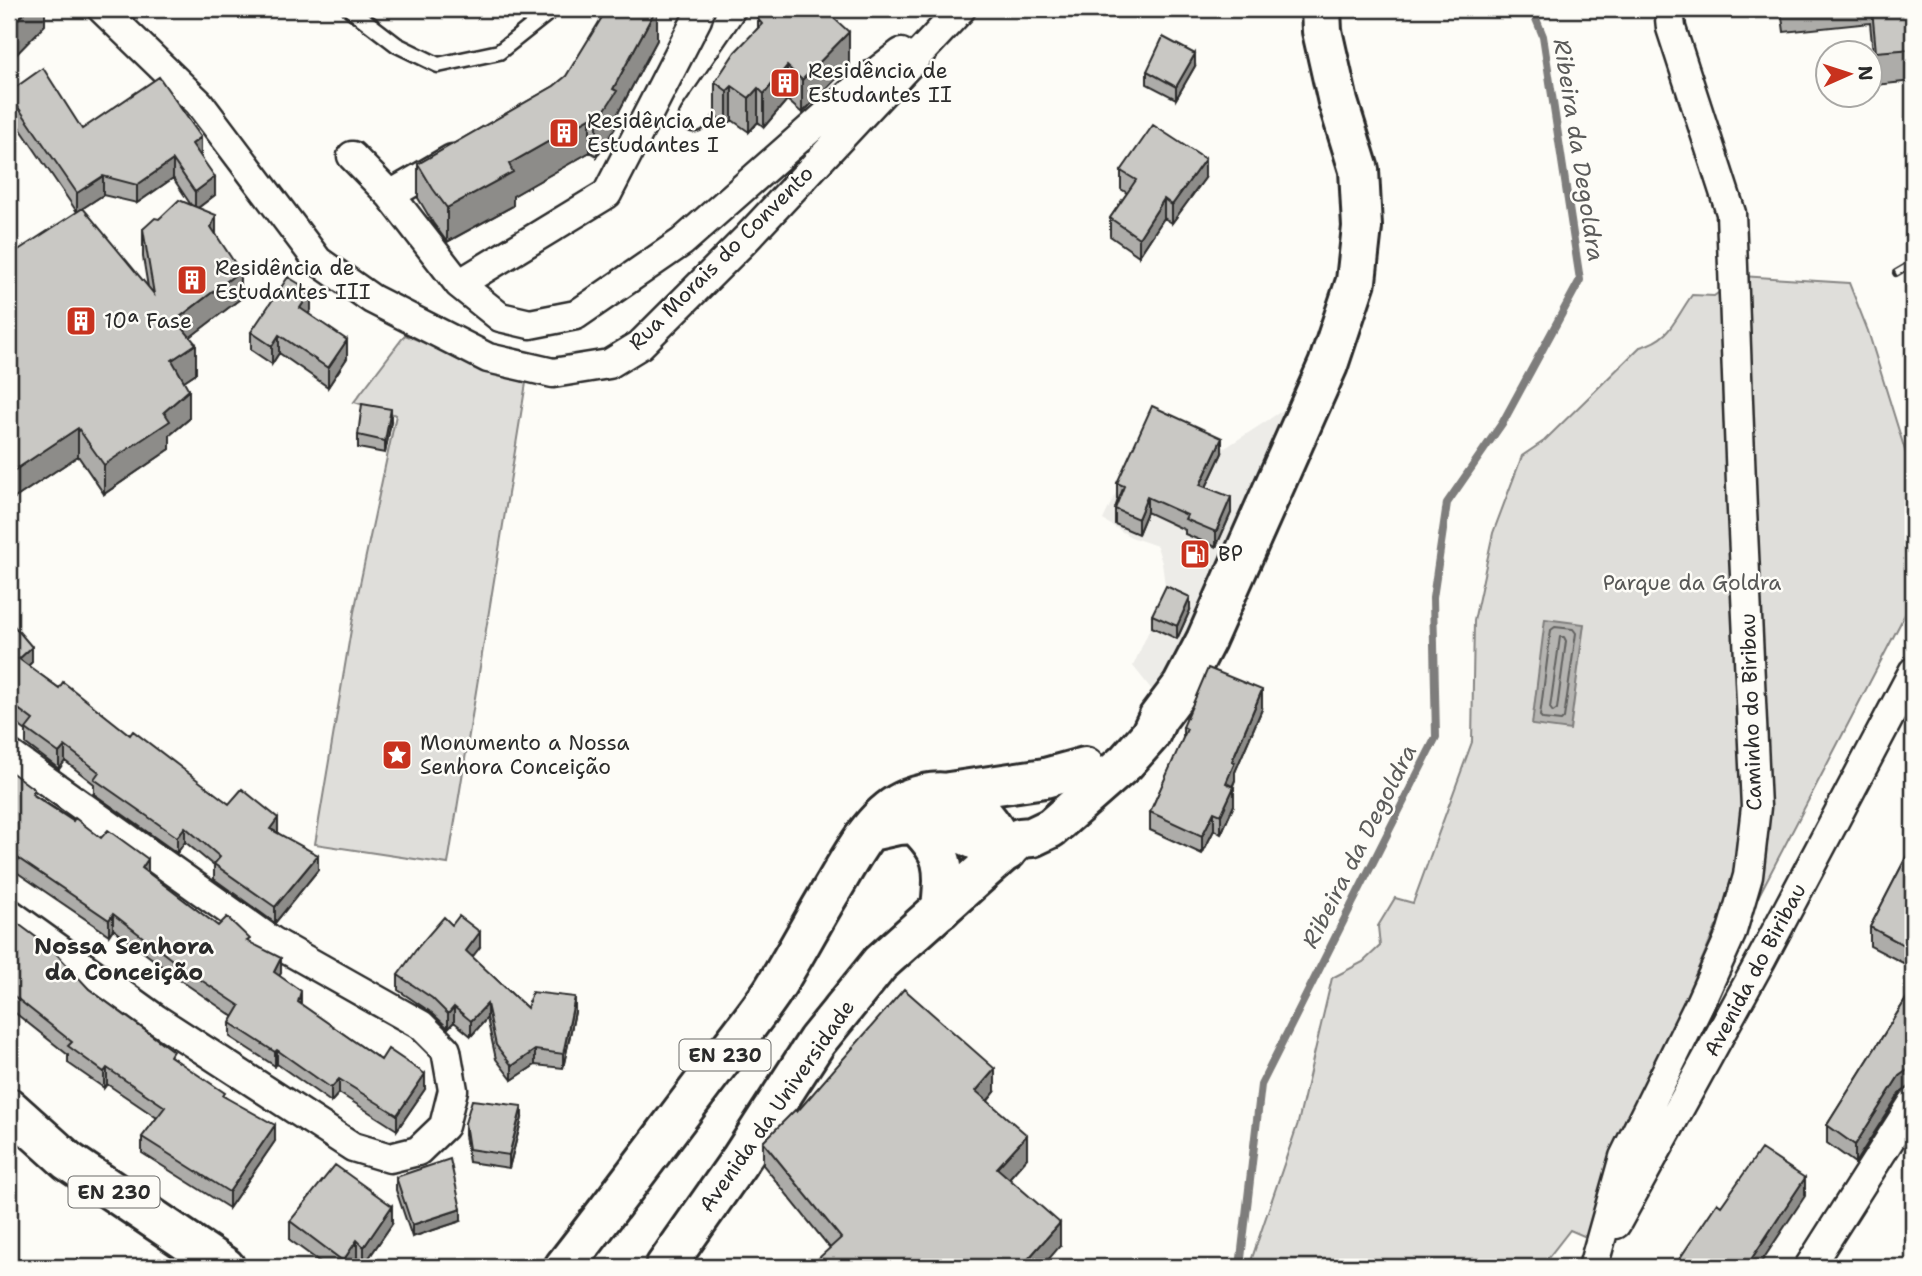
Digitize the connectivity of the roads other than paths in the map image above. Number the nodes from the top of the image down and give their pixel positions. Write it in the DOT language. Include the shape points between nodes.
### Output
graph roads {
  1 [pos="102,9"];
  2 [pos="350,9"];
  3 [pos="552,9"];
  4 [pos="700,9"];
  5 [pos="768,9"];
  6 [pos="960,9"];
  7 [pos="1321,9"];
  8 [pos="1669,9"];
  9 [pos="694,117"];
  10 [pos="474,147"];
  11 [pos="352,156"];
  12 [pos="390,195"];
  13 [pos="460,284"];
  14 [pos="1913,672"];
  15 [pos="1158,718"];
  16 [pos="9,754"];
  17 [pos="1084,767"];
  18 [pos="949,792"];
  19 [pos="914,823"];
  20 [pos="870,832"];
  21 [pos="1013,845"];
  22 [pos="942,909"];
  23 [pos="9,913"];
  24 [pos="1913,1103"];
  25 [pos="9,1108"];
  26 [pos="225,1267"];
  27 [pos="564,1267"];
  28 [pos="665,1267"];
  29 [pos="1594,1267"];
  30 [pos="1809,1267"];
  1 -- 6 [label="street, Rua Morais do Convento" via="199,103 318,261 372,299 488,358 553,373 609,364 640,345 746,239"];
  2 -- 3 [label="lane" via="397,45 438,65 499,52"];
  4 -- 13 [label="street" via="607,194"];
  5 -- 9 [label="street"];
  6 -- 13 [label="street" via="862,83 682,242 576,315 530,324 500,317"];
  7 -- 15 [label="main road, Avenida da Universidade" via="1335,90 1359,170 1362,227 1356,281 1328,365 1206,640"];
  8 -- 29 [label="street, Caminho do Biribau" via="1671,28 1731,213 1756,807 1748,876 1731,934 1624,1157"];
  10 -- 12 [label="street"];
  11 -- 12 [label="street"];
  12 -- 13 [label="street"];
  14 -- 29 [label="street, Avenida do Biribau"];
  15 -- 17 [label="main road, Avenida da Universidade" via="1143,719"];
  15 -- 21 [label="main road, Avenida da Universidade" via="1134,753 1051,828"];
  16 -- 23 [label="street" via="272,941 421,1025 446,1049 453,1090 444,1126 418,1151 390,1158 352,1147 156,1019"];
  17 -- 18 [label="main road, EN 230" via="1045,778"];
  17 -- 21 [label="main road, Avenida da Universidade" via="1020,823"];
  18 -- 20 [label="main road, EN 230" via="907,800 890,809"];
  18 -- 21 [label="main road" via="977,806 995,831"];
  19 -- 20 [label="main road"];
  19 -- 21 [label="main road" via="948,827 980,842"];
  19 -- 22 [label="main road" via="936,845 943,866"];
  20 -- 27 [label="main road, EN 230" via="771,993"];
  21 -- 22 [label="main road, Avenida da Universidade"];
  22 -- 28 [label="main road, Avenida da Universidade" via="880,963 817,1041"];
  24 -- 30 [label="street"];
  25 -- 26 [label="main road, EN 230" via="68,1161"];
}
